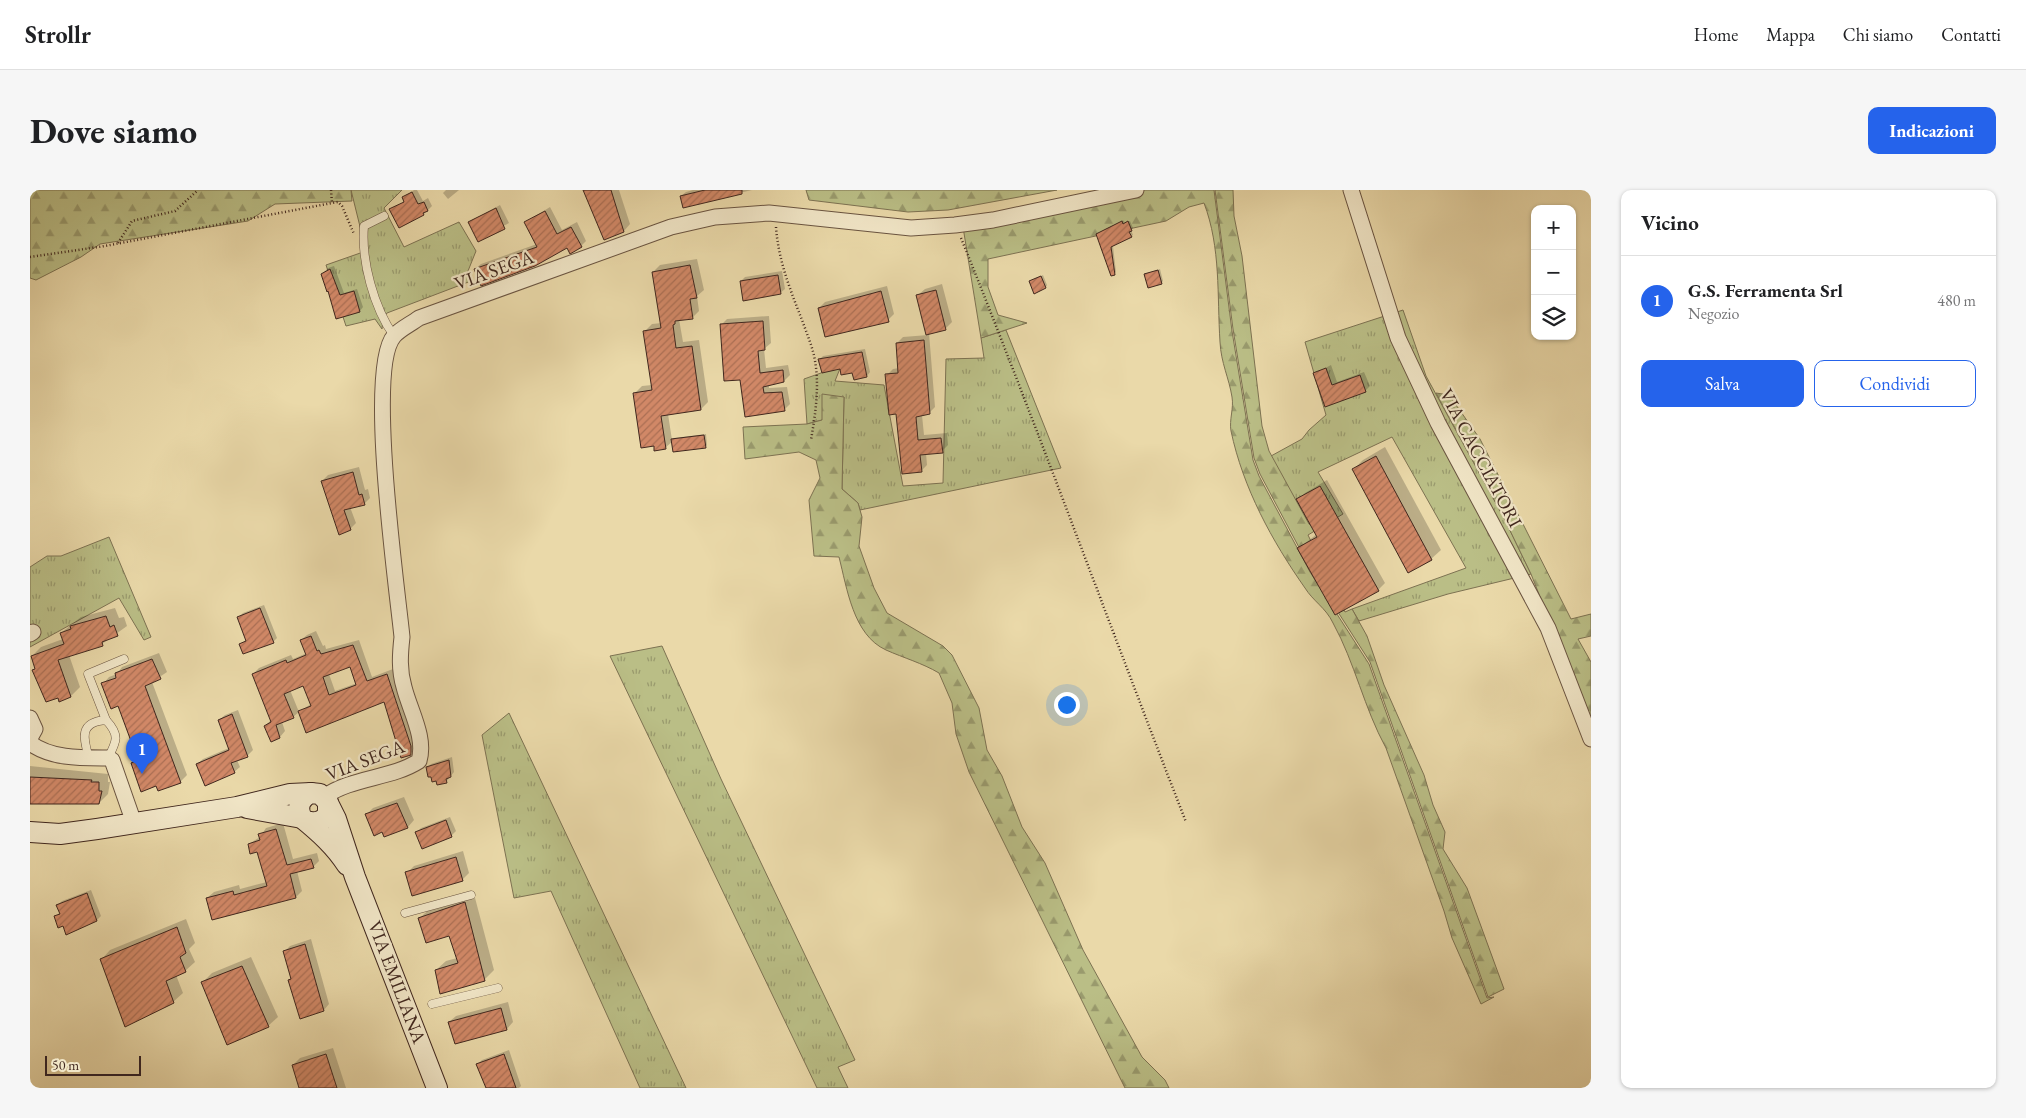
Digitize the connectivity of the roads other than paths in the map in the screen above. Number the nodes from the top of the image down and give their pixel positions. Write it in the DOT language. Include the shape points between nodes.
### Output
graph roads {
  1 [pos="1136,190"];
  2 [pos="1351,190"];
  3 [pos="384,216"];
  4 [pos="394,336"];
  5 [pos="124,659"];
  6 [pos="30,718"];
  7 [pos="106,720"];
  8 [pos="30,738"];
  9 [pos="1591,739"];
  10 [pos="30,742"];
  11 [pos="89,758"];
  12 [pos="108,758"];
  13 [pos="322,798"];
  14 [pos="237,807"];
  15 [pos="304,819"];
  16 [pos="134,824"];
  17 [pos="30,832"];
  18 [pos="355,877"];
  19 [pos="471,895"];
  20 [pos="404,912"];
  21 [pos="498,988"];
  22 [pos="432,1004"];
  23 [pos="437,1088"];
  1 -- 4 [label="street, VIA SEGA" via="993,220 911,228 775,213 715,217 672,227 419,318"];
  2 -- 9 [label="street, VIA CACCIATORI" via="1398,338 1438,423 1548,628"];
  3 -- 4 [label="lane" via="364,226 362,244 377,309"];
  4 -- 13 [label="street, VIA SEGA" via="387,349 381,429 402,637 399,662 422,750 419,762 409,768 340,788"];
  5 -- 7 [label="lane" via="88,674"];
  6 -- 8 [label="street" via="35,729"];
  7 -- 11 [label="lane" via="87,726 83,736"];
  7 -- 12 [label="lane" via="114,729 116,742"];
  10 -- 11 [label="street" via="54,754"];
  11 -- 12 [label="street"];
  12 -- 16 [label="street" via="115,767"];
  13 -- 14 [label="main road" via="290,794"];
  13 -- 15 [label="main road" via="328,814 321,822 311,823"];
  13 -- 18 [label="main road, VIA EMILIANA" via="336,819"];
  14 -- 15 [label="main road"];
  14 -- 16 [label="main road"];
  15 -- 18 [label="main road, VIA EMILIANA" via="338,852"];
  16 -- 17 [label="main road" via="60,834"];
  18 -- 23 [label="main road, VIA EMILIANA"];
  19 -- 20 [label="lane"];
  21 -- 22 [label="lane"];
}
